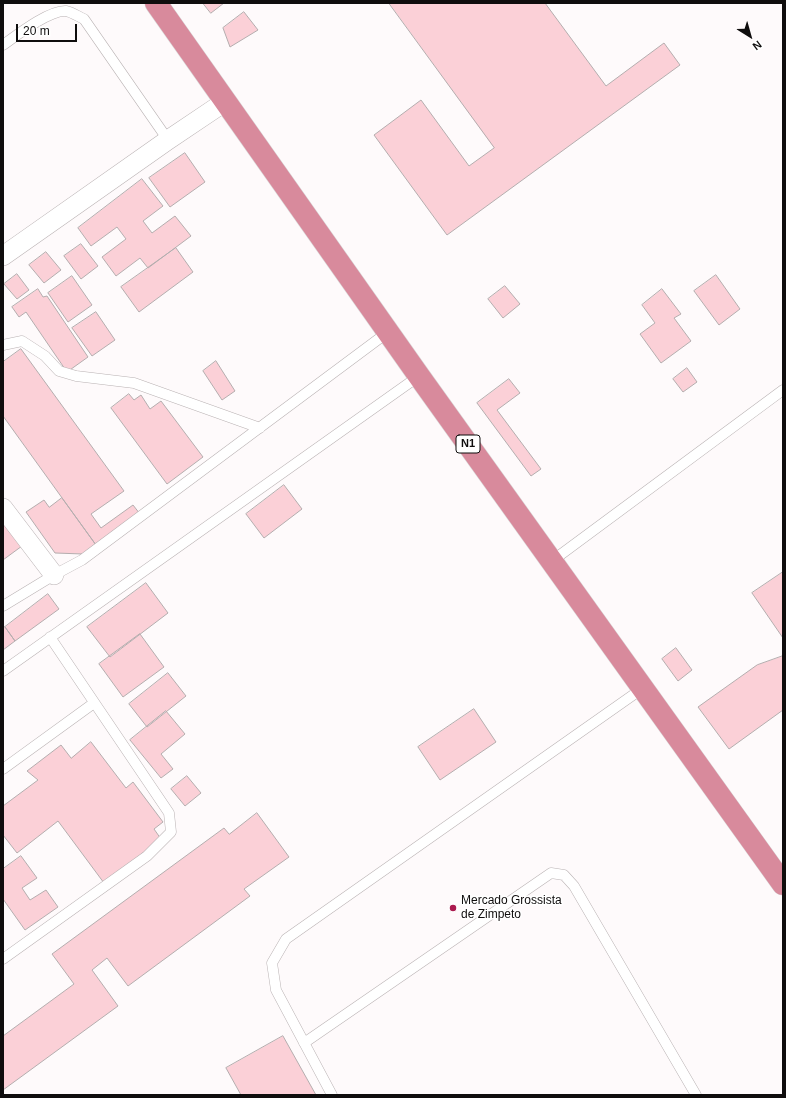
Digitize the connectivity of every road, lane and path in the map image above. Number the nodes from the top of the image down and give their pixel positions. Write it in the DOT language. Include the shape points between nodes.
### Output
graph roads {
  1 [pos="156,3"];
  2 [pos="3,45"];
  3 [pos="226,101"];
  4 [pos="168,140"];
  5 [pos="3,256"];
  6 [pos="388,332"];
  7 [pos="3,345"];
  8 [pos="419,376"];
  9 [pos="783,390"];
  10 [pos="260,428"];
  11 [pos="3,508"];
  12 [pos="552,561"];
  13 [pos="54,575"];
  14 [pos="3,606"];
  15 [pos="50,637"];
  16 [pos="3,671"];
  17 [pos="643,688"];
  18 [pos="94,703"];
  19 [pos="3,769"];
  20 [pos="783,884"];
  21 [pos="3,959"];
  22 [pos="304,1043"];
  23 [pos="332,1095"];
  24 [pos="696,1095"];
  1 -- 3 [label="highway, N1"];
  2 -- 4 [label="lane" via="50,15 67,11 84,19"];
  3 -- 4 [label="street"];
  3 -- 6 [label="highway, N1"];
  4 -- 5 [label="street"];
  6 -- 8 [label="highway, N1"];
  6 -- 10 [label="lane"];
  7 -- 10 [label="lane" via="22,341 45,356 59,372 134,383"];
  8 -- 12 [label="highway, N1"];
  8 -- 15 [label="lane"];
  9 -- 12 [label="lane"];
  10 -- 13 [label="lane" via="82,560"];
  11 -- 13 [label="street"];
  12 -- 17 [label="highway, N1"];
  13 -- 14 [label="lane"];
  15 -- 16 [label="lane"];
  15 -- 18 [label="lane"];
  17 -- 20 [label="highway, N1"];
  17 -- 22 [label="lane" via="286,939 272,963 276,990"];
  18 -- 19 [label="lane"];
  18 -- 21 [label="lane" via="169,813 171,832 147,856"];
  22 -- 23 [label="lane"];
  22 -- 24 [label="lane" via="551,873 564,875 574,886"];
}
